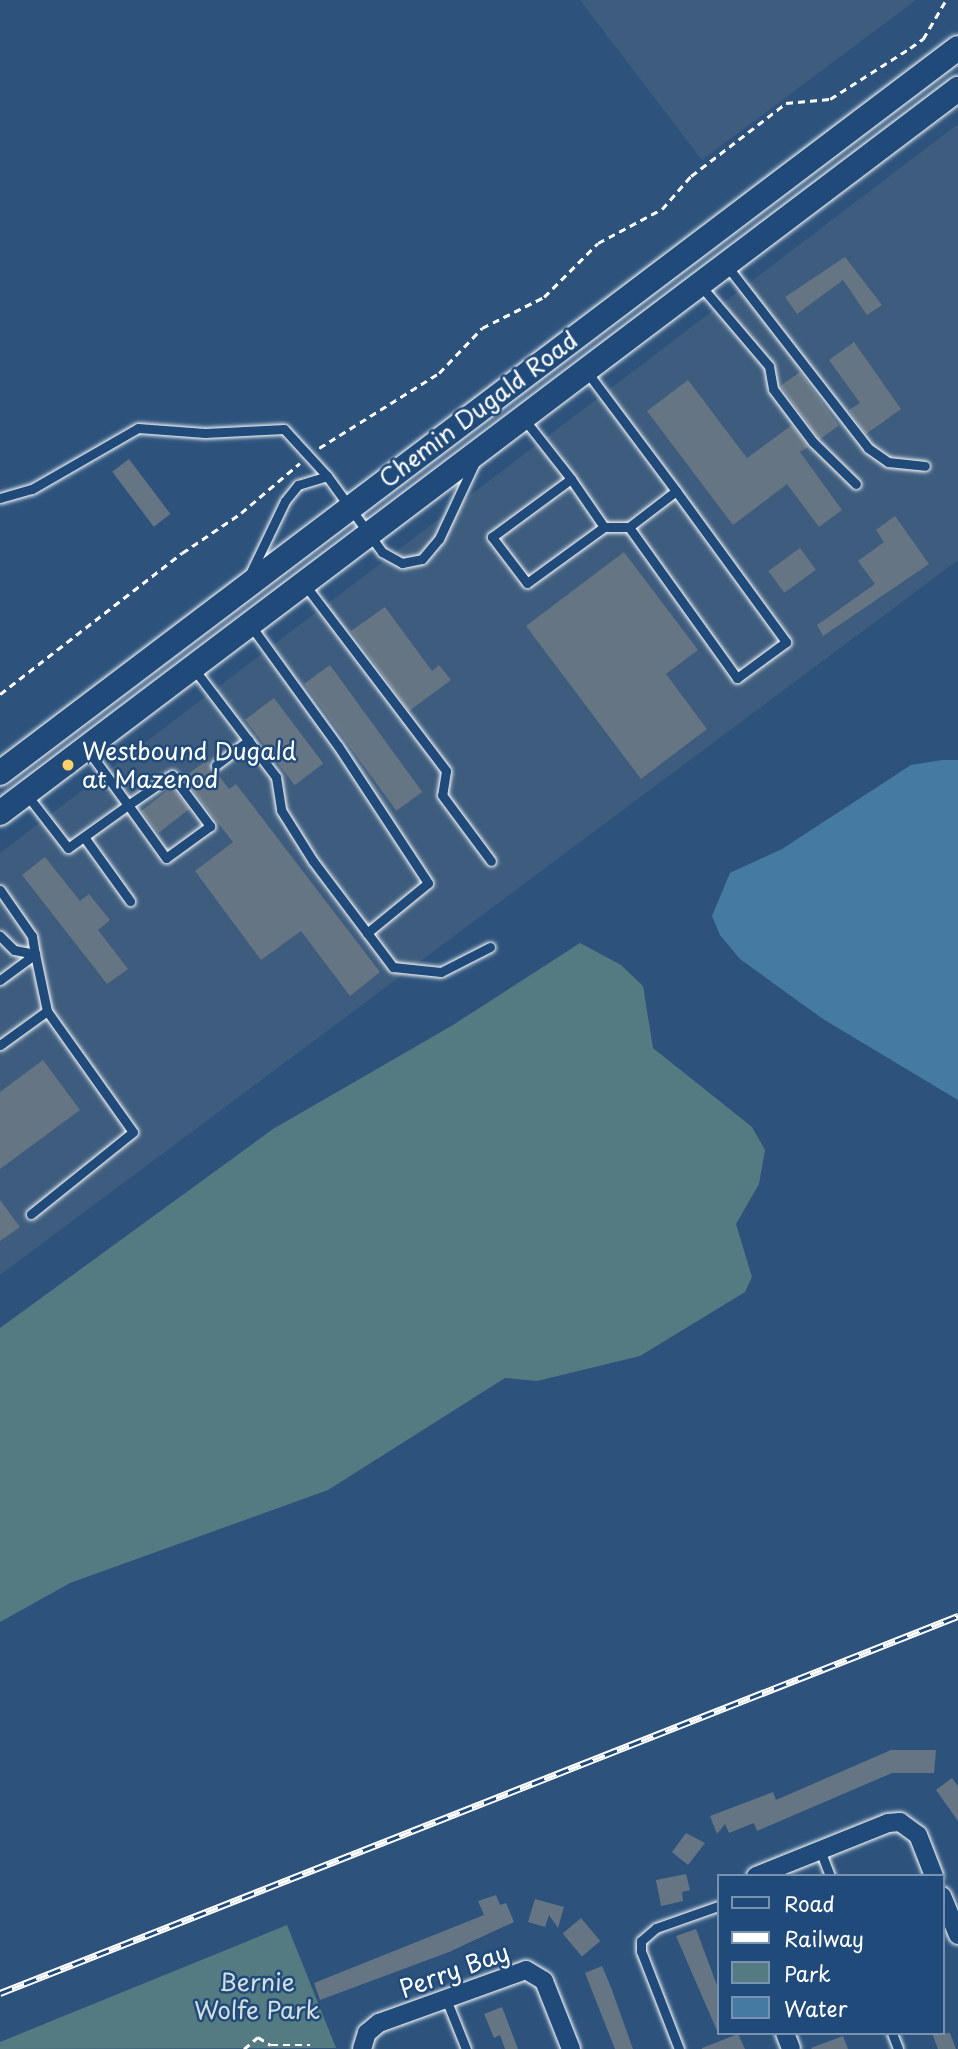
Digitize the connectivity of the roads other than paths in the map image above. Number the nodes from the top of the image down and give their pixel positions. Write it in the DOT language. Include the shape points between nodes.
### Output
graph roads {
  1 [pos="958,47"];
  2 [pos="958,89"];
  3 [pos="726,264"];
  4 [pos="699,285"];
  5 [pos="586,370"];
  6 [pos="523,418"];
  7 [pos="481,450"];
  8 [pos="925,466"];
  9 [pos="327,475"];
  10 [pos="571,479"];
  11 [pos="856,484"];
  12 [pos="676,491"];
  13 [pos="0,498"];
  14 [pos="350,506"];
  15 [pos="604,527"];
  16 [pos="629,527"];
  17 [pos="369,534"];
  18 [pos="304,583"];
  19 [pos="243,588"];
  20 [pos="250,625"];
  21 [pos="193,668"];
  22 [pos="248,740"];
  23 [pos="86,748"];
  24 [pos="32,749"];
  25 [pos="0,762"];
  26 [pos="216,765"];
  27 [pos="0,773"];
  28 [pos="26,794"];
  29 [pos="128,805"];
  30 [pos="0,813"];
  31 [pos="84,837"];
  32 [pos="491,862"];
  33 [pos="0,890"];
  34 [pos="130,901"];
  35 [pos="367,933"];
  36 [pos="0,936"];
  37 [pos="490,947"];
  38 [pos="35,954"];
  39 [pos="0,980"];
  40 [pos="47,1011"];
  41 [pos="0,1045"];
  42 [pos="31,1214"];
  43 [pos="820,1850"];
  44 [pos="761,1874"];
  45 [pos="829,1874"];
  46 [pos="933,1874"];
  47 [pos="944,1901"];
  48 [pos="716,1907"];
  49 [pos="958,1936"];
  50 [pos="445,1997"];
  51 [pos="359,2048"];
  52 [pos="466,2049"];
  53 [pos="571,2049"];
  54 [pos="679,2049"];
  1 -- 14 [label="main road, Chemin Dugald Road"];
  2 -- 3 [label="main road, Chemin Dugald Road"];
  3 -- 4 [label="main road, Chemin Dugald Road"];
  3 -- 8 [label="lane" via="867,447 888,462"];
  4 -- 5 [label="main road, Chemin Dugald Road"];
  4 -- 11 [label="lane" via="769,366 773,390 813,442"];
  5 -- 6 [label="main road, Chemin Dugald Road"];
  5 -- 12 [label="lane"];
  6 -- 7 [label="main road, Chemin Dugald Road"];
  6 -- 10 [label="lane"];
  7 -- 17 [label="main road, Chemin Dugald Road"];
  7 -- 17 [label="lane" via="439,539 422,559 402,564 382,552"];
  9 -- 13 [label="lane" via="284,429 205,433 138,428 32,489"];
  9 -- 14 [label="lane"];
  9 -- 19 [label="lane" via="298,485 285,502"];
  10 -- 15 [label="lane"];
  10 -- 15 [label="lane" via="492,537 527,583"];
  12 -- 16 [label="lane"];
  12 -- 16 [label="lane" via="786,642 737,678"];
  14 -- 17 [label="lane"];
  14 -- 19 [label="main road, Chemin Dugald Road"];
  15 -- 16 [label="lane"];
  17 -- 18 [label="main road, Chemin Dugald Road"];
  18 -- 20 [label="main road, Chemin Dugald Road"];
  18 -- 32 [label="lane" via="446,771 442,795"];
  19 -- 24 [label="main road, Chemin Dugald Road"];
  20 -- 21 [label="main road, Chemin Dugald Road"];
  20 -- 35 [label="lane" via="338,746 428,883"];
  21 -- 22 [label="lane"];
  21 -- 23 [label="main road, Chemin Dugald Road"];
  22 -- 26 [label="lane"];
  22 -- 35 [label="lane" via="276,777 281,810"];
  23 -- 28 [label="main road, Chemin Dugald Road"];
  23 -- 29 [label="lane"];
  24 -- 25 [label="main road"];
  24 -- 27 [label="main road, Chemin Dugald Road"];
  28 -- 30 [label="main road, Chemin Dugald Road"];
  28 -- 31 [label="lane" via="68,848"];
  29 -- 29 [label="lane" via="166,858 210,826 172,775"];
  29 -- 31 [label="lane"];
  31 -- 34 [label="lane"];
  33 -- 38 [label="lane" via="32,936"];
  35 -- 37 [label="lane" via="393,967 441,972"];
  36 -- 38 [label="lane" via="14,950"];
  38 -- 39 [label="lane"];
  38 -- 40 [label="lane"];
  40 -- 41 [label="lane"];
  40 -- 42 [label="lane" via="133,1132"];
  43 -- 44 [label="street"];
  43 -- 45 [label="lane"];
  43 -- 46 [label="street" via="900,1822 918,1835"];
  47 -- 49 [label="street"];
  48 -- 54 [label="lane" via="656,1928 641,1941"];
  50 -- 51 [label="street, Perry Bay" via="379,2023 367,2032"];
  50 -- 52 [label="lane"];
  50 -- 53 [label="street, Perry Bay" via="509,1973 535,1973 544,1981"];
}
